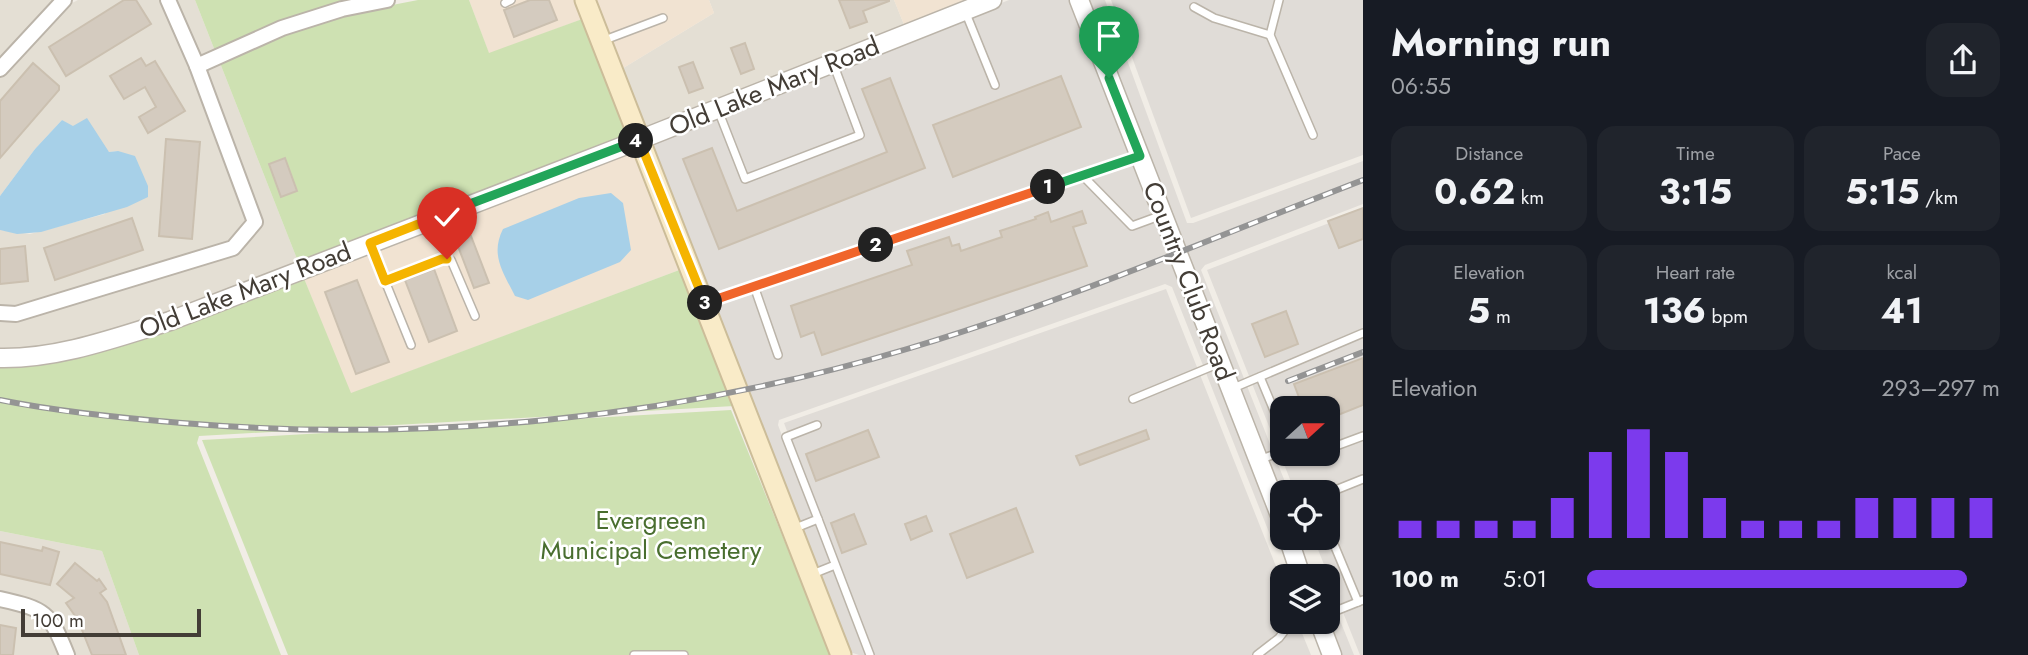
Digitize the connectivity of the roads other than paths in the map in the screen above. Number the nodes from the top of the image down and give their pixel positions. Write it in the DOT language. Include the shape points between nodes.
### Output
graph roads {
  1 [pos="64,0"];
  2 [pos="168,0"];
  3 [pos="387,0"];
  4 [pos="585,0"];
  5 [pos="992,0"];
  6 [pos="1079,0"];
  7 [pos="1279,0"];
  8 [pos="1194,7"];
  9 [pos="965,10"];
  10 [pos="663,18"];
  11 [pos="1270,35"];
  12 [pos="601,41"];
  13 [pos="833,62"];
  14 [pos="197,66"];
  15 [pos="0,69"];
  16 [pos="995,85"];
  17 [pos="717,109"];
  18 [pos="1313,135"];
  19 [pos="639,140"];
  20 [pos="1140,156"];
  21 [pos="1083,176"];
  22 [pos="1163,214"];
  23 [pos="370,243"];
  24 [pos="385,281"];
  25 [pos="754,286"];
  26 [pos="704,304"];
  27 [pos="0,313"];
  28 [pos="475,316"];
  29 [pos="1363,333"];
  30 [pos="411,345"];
  31 [pos="778,355"];
  32 [pos="0,358"];
  33 [pos="1221,363"];
  34 [pos="1260,377"];
  35 [pos="1231,390"];
  36 [pos="1133,399"];
  37 [pos="1270,401"];
  38 [pos="817,425"];
  39 [pos="1363,436"];
  40 [pos="1340,445"];
  41 [pos="1270,456"];
  42 [pos="1258,460"];
  43 [pos="1363,479"];
  44 [pos="1340,488"];
  45 [pos="1270,489"];
  46 [pos="818,519"];
  47 [pos="792,529"];
  48 [pos="1337,550"];
  49 [pos="835,565"];
  50 [pos="810,575"];
  51 [pos="0,599"];
  52 [pos="1361,601"];
  53 [pos="1340,609"];
  54 [pos="1282,634"];
  55 [pos="1324,634"];
  56 [pos="66,655"];
  57 [pos="634,655"];
  58 [pos="657,655"];
  59 [pos="684,655"];
  60 [pos="841,655"];
  61 [pos="870,655"];
  62 [pos="1257,655"];
  63 [pos="1332,655"];
  1 -- 15 [label="street"];
  2 -- 14 [label="street"];
  3 -- 14 [label="street" via="282,28"];
  4 -- 12 [label="main road"];
  5 -- 9 [label="street, Old Lake Mary Road"];
  6 -- 20 [label="street, Country Club Road"];
  7 -- 11 [label="lane"];
  8 -- 11 [label="lane"];
  9 -- 13 [label="street, Old Lake Mary Road"];
  9 -- 16 [label="lane"];
  10 -- 12 [label="lane"];
  11 -- 18 [label="lane"];
  12 -- 19 [label="main road"];
  13 -- 17 [label="street, Old Lake Mary Road"];
  13 -- 17 [label="lane" via="860,135 745,179"];
  14 -- 27 [label="street" via="255,222 233,248 16,314"];
  17 -- 19 [label="street, Old Lake Mary Road"];
  19 -- 23 [label="street, Old Lake Mary Road"];
  19 -- 26 [label="main road"];
  20 -- 21 [label="lane"];
  20 -- 22 [label="street, Country Club Road"];
  21 -- 22 [label="lane" via="1132,226"];
  21 -- 25 [label="lane"];
  22 -- 33 [label="street, Country Club Road"];
  23 -- 24 [label="lane"];
  23 -- 32 [label="street, Old Lake Mary Road" via="170,321 103,342"];
  24 -- 28 [label="lane" via="442,259 451,260"];
  24 -- 30 [label="lane"];
  25 -- 26 [label="lane"];
  25 -- 31 [label="lane"];
  26 -- 47 [label="main road"];
  29 -- 34 [label="lane"];
  33 -- 35 [label="street, Country Club Road"];
  33 -- 36 [label="lane"];
  34 -- 35 [label="lane"];
  34 -- 37 [label="lane"];
  35 -- 42 [label="street, Country Club Road"];
  38 -- 46 [label="lane" via="786,438"];
  39 -- 40 [label="lane"];
  41 -- 42 [label="lane"];
  42 -- 45 [label="street, Country Club Road"];
  43 -- 44 [label="lane"];
  46 -- 47 [label="lane"];
  46 -- 49 [label="lane"];
  47 -- 50 [label="main road"];
  48 -- 52 [label="lane"];
  49 -- 50 [label="lane"];
  49 -- 61 [label="lane"];
  50 -- 60 [label="main road"];
  51 -- 56 [label="street" via="29,606 50,618"];
  52 -- 53 [label="lane"];
  54 -- 62 [label="lane"];
  55 -- 63 [label="street"];
  57 -- 58 [label="lane"];
  58 -- 59 [label="lane"];
}
